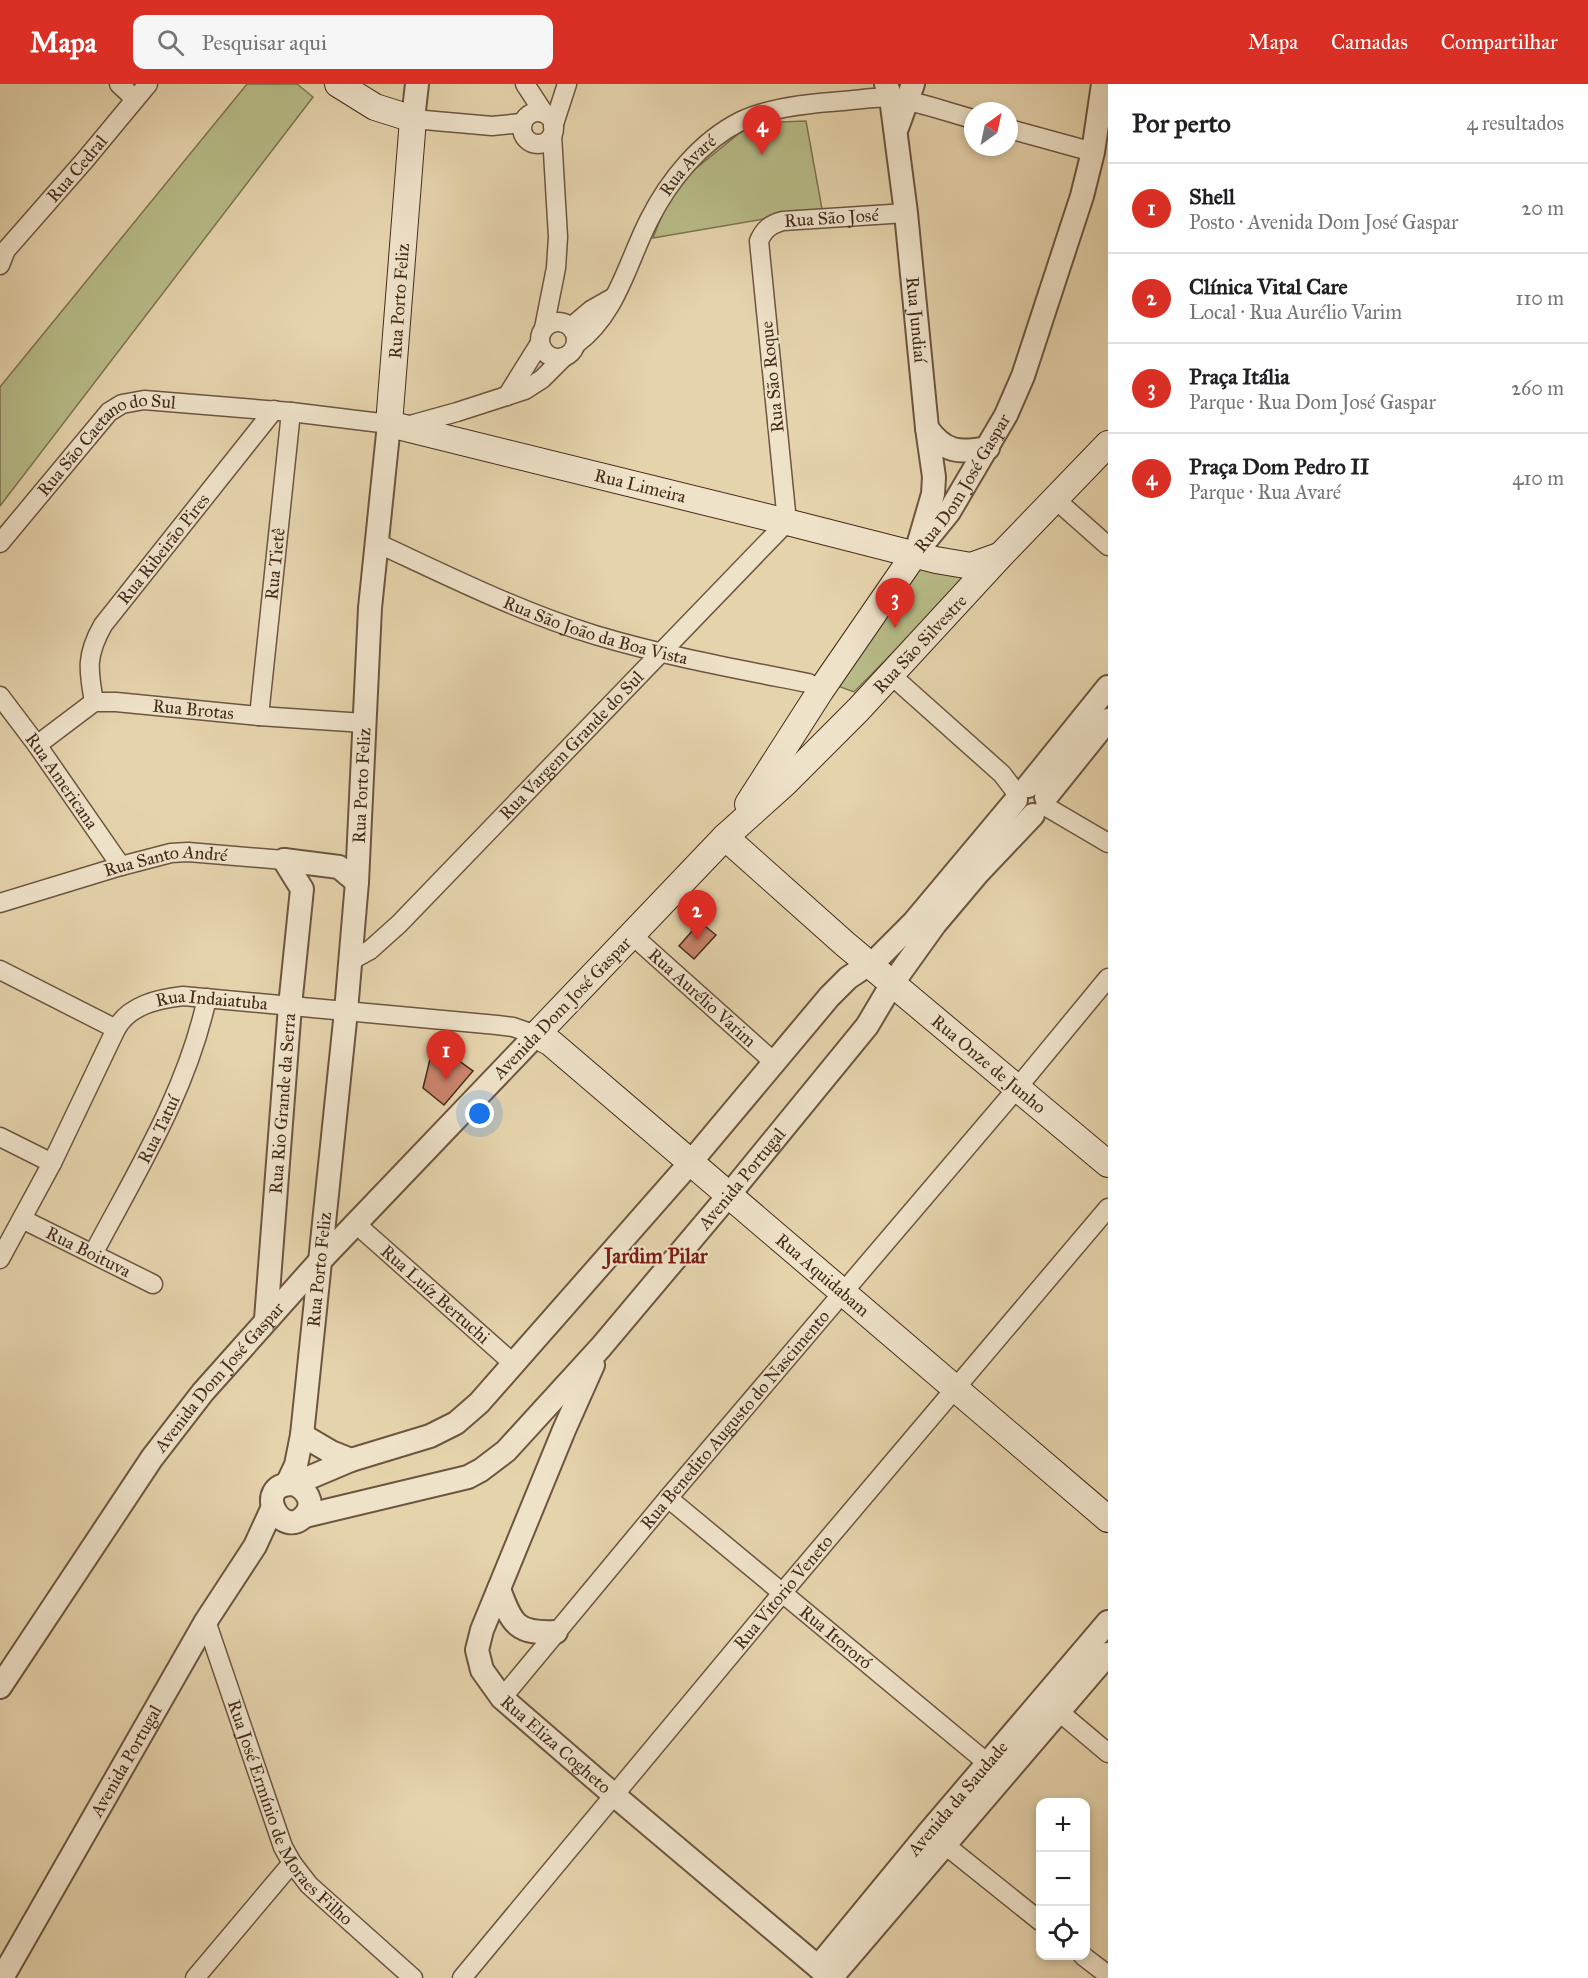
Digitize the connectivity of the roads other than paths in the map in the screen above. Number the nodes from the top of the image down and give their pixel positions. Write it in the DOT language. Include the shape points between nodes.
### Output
graph roads {
  1 [pos="119,84"];
  2 [pos="148,84"];
  3 [pos="338,84"];
  4 [pos="417,84"];
  5 [pos="523,84"];
  6 [pos="567,84"];
  7 [pos="1103,84"];
  8 [pos="899,90"];
  9 [pos="135,99"];
  10 [pos="964,115"];
  11 [pos="413,119"];
  12 [pos="550,125"];
  13 [pos="527,131"];
  14 [pos="1018,131"];
  15 [pos="1093,152"];
  16 [pos="555,178"];
  17 [pos="906,213"];
  18 [pos="762,234"];
  19 [pos="2,255"];
  20 [pos="551,294"];
  21 [pos="542,336"];
  22 [pos="569,338"];
  23 [pos="507,396"];
  24 [pos="283,411"];
  25 [pos="395,426"];
  26 [pos="927,428"];
  27 [pos="1108,444"];
  28 [pos="988,448"];
  29 [pos="1055,499"];
  30 [pos="787,522"];
  31 [pos="0,543"];
  32 [pos="377,543"];
  33 [pos="1108,546"];
  34 [pos="914,555"];
  35 [pos="973,576"];
  36 [pos="660,653"];
  37 [pos="891,675"];
  38 [pos="1108,687"];
  39 [pos="821,690"];
  40 [pos="0,696"];
  41 [pos="94,702"];
  42 [pos="858,710"];
  43 [pos="259,716"];
  44 [pos="1108,720"];
  45 [pos="364,723"];
  46 [pos="37,745"];
  47 [pos="1030,798"];
  48 [pos="725,837"];
  49 [pos="359,842"];
  50 [pos="1108,843"];
  51 [pos="284,860"];
  52 [pos="121,866"];
  53 [pos="333,866"];
  54 [pos="357,882"];
  55 [pos="302,889"];
  56 [pos="0,903"];
  57 [pos="632,935"];
  58 [pos="350,961"];
  59 [pos="869,964"];
  60 [pos="0,970"];
  61 [pos="1108,978"];
  62 [pos="892,984"];
  63 [pos="207,998"];
  64 [pos="290,1006"];
  65 [pos="346,1011"];
  66 [pos="116,1029"];
  67 [pos="537,1035"];
  68 [pos="774,1062"];
  69 [pos="1018,1088"];
  70 [pos="0,1137"];
  71 [pos="52,1163"];
  72 [pos="690,1163"];
  73 [pos="1108,1164"];
  74 [pos="729,1196"];
  75 [pos="1108,1208"];
  76 [pos="22,1219"];
  77 [pos="356,1224"];
  78 [pos="93,1254"];
  79 [pos="0,1259"];
  80 [pos="319,1262"];
  81 [pos="153,1284"];
  82 [pos="842,1292"];
  83 [pos="266,1319"];
  84 [pos="601,1347"];
  85 [pos="515,1365"];
  86 [pos="957,1387"];
  87 [pos="549,1404"];
  88 [pos="564,1430"];
  89 [pos="302,1435"];
  90 [pos="351,1460"];
  91 [pos="291,1484"];
  92 [pos="668,1498"];
  93 [pos="289,1515"];
  94 [pos="1108,1519"];
  95 [pos="499,1589"];
  96 [pos="783,1592"];
  97 [pos="206,1621"];
  98 [pos="1108,1622"];
  99 [pos="556,1632"];
  100 [pos="1108,1654"];
  101 [pos="0,1687"];
  102 [pos="502,1698"];
  103 [pos="1050,1704"];
  104 [pos="1108,1753"];
  105 [pos="995,1769"];
  106 [pos="614,1795"];
  107 [pos="937,1838"];
  108 [pos="291,1863"];
  109 [pos="1036,1917"];
  110 [pos="1088,1960"];
  111 [pos="823,1975"];
  112 [pos="1108,1975"];
  113 [pos="3,1976"];
  114 [pos="195,1978"];
  115 [pos="413,1978"];
  116 [pos="462,1978"];
  1 -- 9 [label="street"];
  2 -- 9 [label="street, Rua Cedral"];
  3 -- 11 [label="main road" via="375,107"];
  4 -- 11 [label="street, Rua Porto Feliz"];
  5 -- 12 [label="street"];
  5 -- 13 [label="street"];
  6 -- 12 [label="street"];
  7 -- 15 [label="street, Rua Dom José Gaspar"];
  8 -- 10 [label="street, Rua Avaré"];
  8 -- 17 [label="street, Rua Jundiaí" via="896,133"];
  8 -- 22 [label="street, Rua Avaré" via="772,111 740,121 719,135 685,166 662,197 615,296 591,310"];
  9 -- 19 [label="street, Rua Cedral"];
  11 -- 13 [label="street"];
  11 -- 25 [label="main road, Rua Porto Feliz"];
  12 -- 13 [label="street" via="544,142"];
  12 -- 13 [label="street" via="534,112"];
  12 -- 16 [label="street"];
  13 -- 16 [label="street"];
  14 -- 15 [label="street"];
  15 -- 28 [label="street, Rua Dom José Gaspar" via="1069,239 1023,376"];
  16 -- 20 [label="street" via="558,237"];
  17 -- 18 [label="street, Rua São José" via="783,221"];
  17 -- 26 [label="street, Rua Jundiaí"];
  18 -- 30 [label="street, Rua São Roque" via="759,241"];
  20 -- 21 [label="street"];
  20 -- 22 [label="street"];
  21 -- 22 [label="street" via="554,322"];
  21 -- 22 [label="street" via="546,354 558,358"];
  21 -- 23 [label="street"];
  22 -- 23 [label="street, Rua Avaré" via="536,384"];
  23 -- 25 [label="street, Rua Avaré"];
  24 -- 25 [label="street, Rua Limeira"];
  24 -- 31 [label="street, Rua São Caetano do Sul" via="144,400 114,407"];
  24 -- 41 [label="street, Rua Ribeirão Pires" via="103,625 88,659"];
  24 -- 43 [label="street, Rua Tietê"];
  25 -- 30 [label="main road, Rua Limeira"];
  25 -- 32 [label="street, Rua Porto Feliz"];
  26 -- 28 [label="street" via="934,438 957,451"];
  26 -- 34 [label="street, Rua Jundiaí" via="933,494"];
  27 -- 29 [label="main road, Rua São Silvestre"];
  28 -- 34 [label="street, Rua Dom José Gaspar" via="949,512"];
  29 -- 33 [label="street"];
  29 -- 35 [label="main road, Rua São Silvestre" via="1002,554"];
  30 -- 34 [label="main road, Rua Limeira"];
  30 -- 36 [label="street, Rua Vargem Grande do Sul"];
  32 -- 36 [label="street, Rua São João da Boa Vista" via="543,616"];
  32 -- 45 [label="street, Rua Porto Feliz"];
  34 -- 35 [label="main road, Rua Limeira"];
  34 -- 39 [label="main road, Rua Dom José Gaspar"];
  35 -- 37 [label="main road, Rua São Silvestre"];
  36 -- 39 [label="street, Rua São João da Boa Vista" via="808,683"];
  36 -- 58 [label="street, Rua Vargem Grande do Sul" via="399,924 370,950"];
  37 -- 42 [label="main road, Rua São Silvestre"];
  37 -- 47 [label="street"];
  38 -- 47 [label="street, Avenida Portugal"];
  39 -- 42 [label="main road"];
  39 -- 48 [label="main road, Rua Dom José Gaspar"];
  40 -- 46 [label="street, Rua Americana"];
  41 -- 43 [label="street, Rua Brotas"];
  41 -- 46 [label="street"];
  42 -- 48 [label="main road, Rua São Silvestre"];
  43 -- 45 [label="street, Rua Brotas"];
  44 -- 47 [label="street, Avenida Portugal"];
  45 -- 49 [label="street, Rua Porto Feliz"];
  46 -- 52 [label="street, Rua Americana"];
  47 -- 50 [label="street"];
  47 -- 59 [label="street, Avenida Portugal" via="913,923"];
  47 -- 62 [label="street, Avenida Portugal"];
  48 -- 57 [label="main road, Avenida Dom José Gaspar"];
  48 -- 59 [label="main road, Rua Onze de Junho"];
  49 -- 53 [label="street"];
  49 -- 54 [label="street, Rua Porto Feliz"];
  51 -- 52 [label="street, Rua Santo André" via="188,852"];
  51 -- 53 [label="street, Rua Santo André"];
  51 -- 55 [label="street"];
  52 -- 56 [label="street, Rua Santo André"];
  53 -- 54 [label="street"];
  53 -- 55 [label="street"];
  54 -- 58 [label="street, Rua Porto Feliz"];
  55 -- 64 [label="street, Rua Rio Grande da Serra"];
  57 -- 67 [label="main road, Avenida Dom José Gaspar"];
  57 -- 68 [label="street, Rua Aurélio Varim"];
  58 -- 65 [label="street, Rua Porto Feliz"];
  59 -- 62 [label="main road, Rua Onze de Junho"];
  59 -- 68 [label="street, Avenida Portugal" via="839,986"];
  60 -- 66 [label="street"];
  61 -- 69 [label="street, Rua Benedito Augusto do Nascimento"];
  62 -- 69 [label="main road, Rua Onze de Junho"];
  62 -- 74 [label="street, Avenida Portugal" via="867,1026"];
  63 -- 64 [label="street, Rua Indaiatuba"];
  63 -- 66 [label="street, Rua Indaiatuba" via="183,996 146,1004 130,1012"];
  63 -- 78 [label="street, Rua Tatuí" via="182,1081"];
  64 -- 65 [label="street, Rua Indaiatuba"];
  64 -- 83 [label="street, Rua Rio Grande da Serra"];
  65 -- 67 [label="street, Rua Indaiatuba" via="505,1026"];
  65 -- 80 [label="street, Rua Porto Feliz"];
  66 -- 71 [label="street, Rua Indaiatuba"];
  67 -- 72 [label="main road, Rua Aquidabam"];
  67 -- 77 [label="street, Avenida Dom José Gaspar"];
  68 -- 72 [label="street, Avenida Portugal"];
  69 -- 73 [label="main road, Rua Onze de Junho"];
  69 -- 82 [label="street, Rua Benedito Augusto do Nascimento"];
  70 -- 71 [label="street"];
  71 -- 76 [label="street, Rua Indaiatuba"];
  72 -- 74 [label="main road, Rua Aquidabam"];
  72 -- 85 [label="street, Avenida Portugal"];
  74 -- 82 [label="main road, Rua Aquidabam"];
  74 -- 84 [label="street, Avenida Portugal"];
  75 -- 86 [label="street, Rua Vitorio Veneto"];
  76 -- 78 [label="street, Rua Boituva"];
  76 -- 79 [label="street, Rua Indaiatuba"];
  77 -- 80 [label="street, Avenida Dom José Gaspar"];
  77 -- 85 [label="street, Rua Luíz Bertuchi"];
  78 -- 81 [label="street, Rua Boituva"];
  80 -- 83 [label="street, Avenida Dom José Gaspar"];
  80 -- 89 [label="street, Rua Porto Feliz"];
  82 -- 86 [label="main road, Rua Aquidabam"];
  82 -- 92 [label="street, Rua Benedito Augusto do Nascimento"];
  83 -- 101 [label="street, Avenida Dom José Gaspar" via="170,1433"];
  84 -- 87 [label="street, Avenida Portugal"];
  84 -- 88 [label="street, Rua Eliza Cogheto"];
  85 -- 90 [label="street, Avenida Portugal" via="456,1424"];
  86 -- 94 [label="main road, Rua Aquidabam"];
  86 -- 96 [label="street, Rua Vitorio Veneto"];
  87 -- 88 [label="street"];
  87 -- 93 [label="street, Avenida Portugal" via="506,1451 468,1477"];
  88 -- 95 [label="street, Rua Eliza Cogheto"];
  89 -- 90 [label="street"];
  89 -- 91 [label="street, Rua Porto Feliz"];
  90 -- 91 [label="street, Avenida Portugal"];
  91 -- 93 [label="street" via="279,1487 272,1501"];
  91 -- 93 [label="street" via="302,1488 310,1501 309,1509"];
  92 -- 96 [label="street, Rua Itororó"];
  92 -- 99 [label="street, Rua Benedito Augusto do Nascimento"];
  93 -- 97 [label="street, Avenida Portugal" via="255,1546"];
  95 -- 99 [label="street" via="515,1623 534,1633"];
  95 -- 102 [label="street, Rua Eliza Cogheto" via="477,1650 482,1670"];
  96 -- 105 [label="street, Rua Itororó"];
  96 -- 106 [label="street, Rua Vitorio Veneto"];
  97 -- 108 [label="street, Rua José Ermínio de Moraes Filho"];
  97 -- 113 [label="street, Avenida Portugal"];
  98 -- 103 [label="street, Avenida da Saudade"];
  99 -- 102 [label="street, Rua Benedito Augusto do Nascimento"];
  100 -- 103 [label="street, Avenida da Saudade"];
  102 -- 106 [label="street, Rua Eliza Cogheto"];
  103 -- 104 [label="street"];
  103 -- 105 [label="street, Avenida da Saudade"];
  105 -- 107 [label="street, Avenida da Saudade"];
  106 -- 111 [label="street, Rua Eliza Cogheto"];
  106 -- 116 [label="street, Rua Vitorio Veneto"];
  107 -- 109 [label="street"];
  107 -- 111 [label="street, Avenida da Saudade"];
  108 -- 114 [label="street"];
  108 -- 115 [label="street, Rua José Ermínio de Moraes Filho" via="309,1885"];
  110 -- 112 [label="street"];
}
